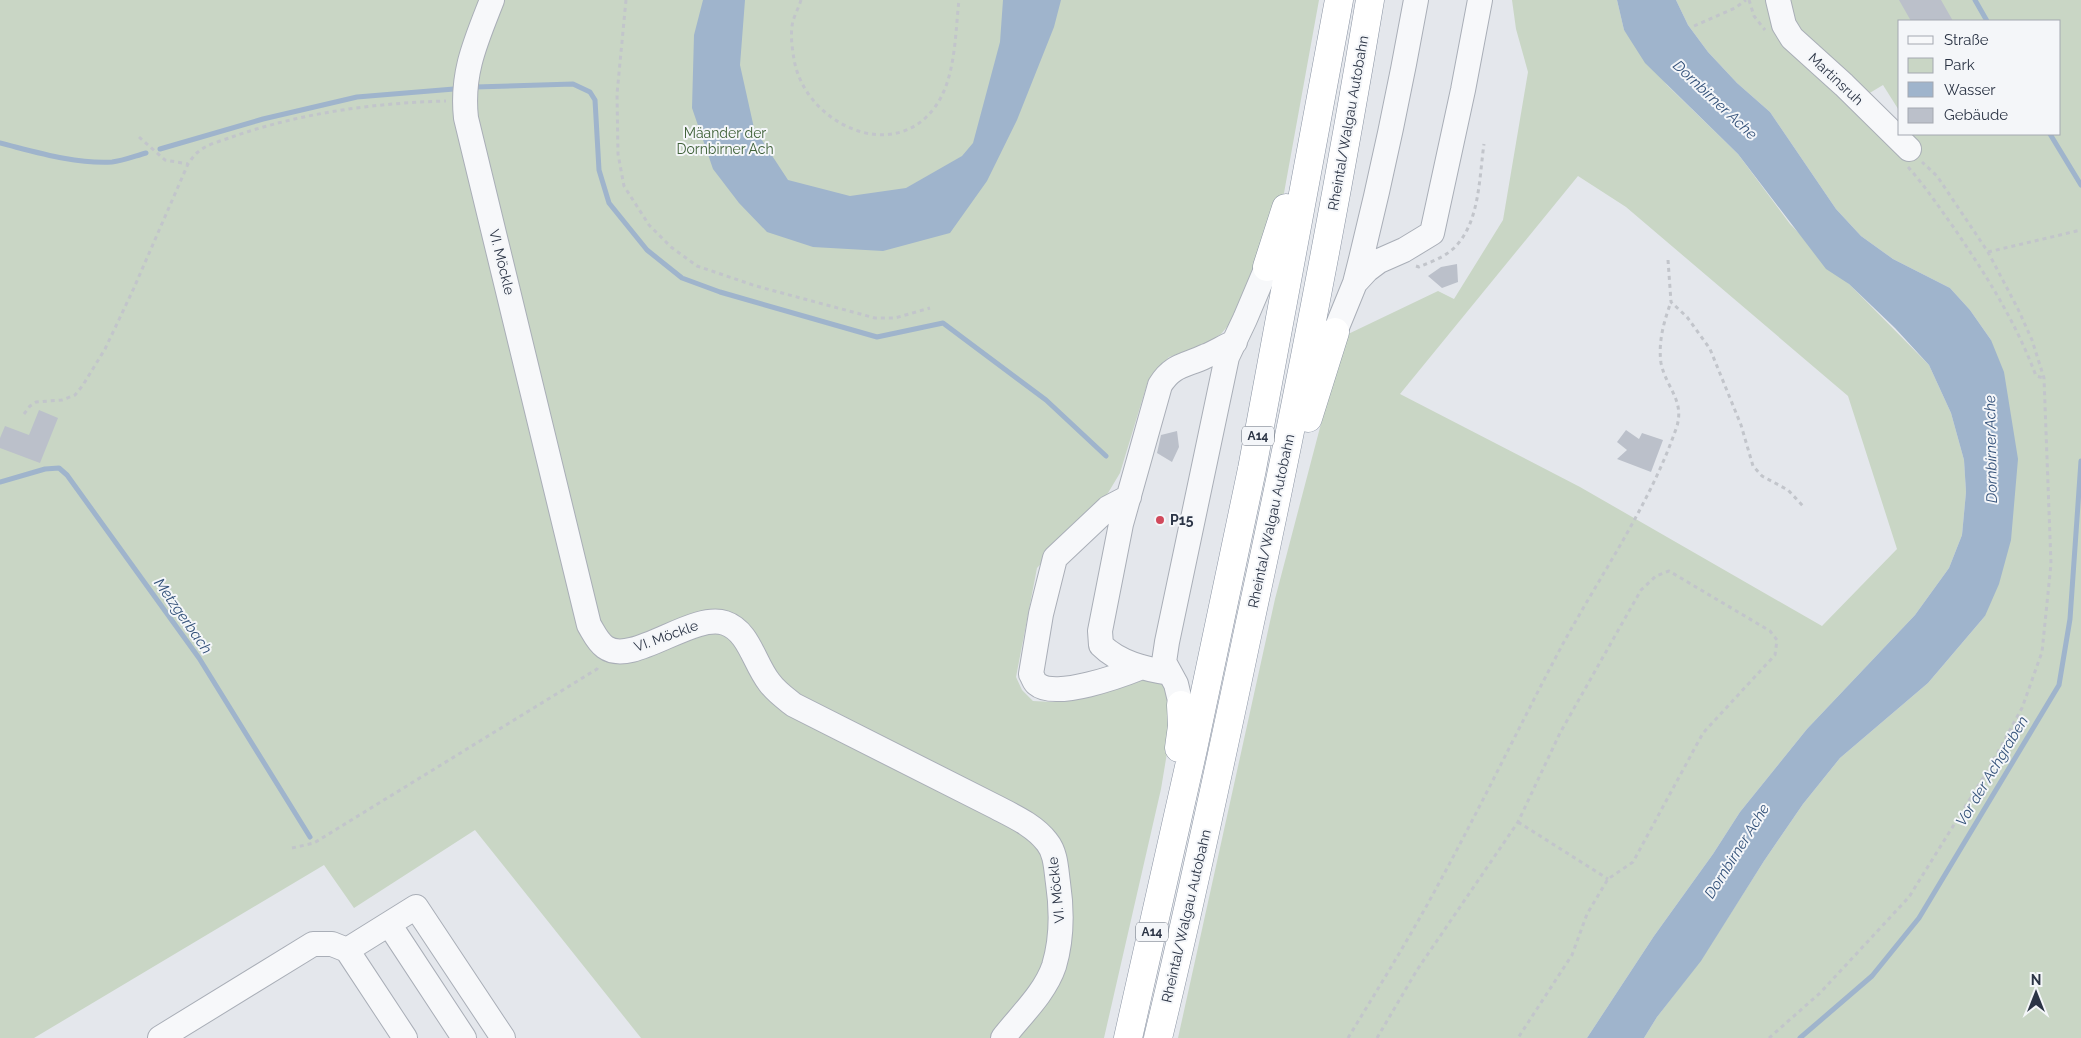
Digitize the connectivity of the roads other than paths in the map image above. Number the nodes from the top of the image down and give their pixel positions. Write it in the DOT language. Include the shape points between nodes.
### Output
graph roads {
  1 [pos="492,0"];
  2 [pos="1339,0"];
  3 [pos="1370,0"];
  4 [pos="1416,0"];
  5 [pos="1480,0"];
  6 [pos="1778,0"];
  7 [pos="1317,122"];
  8 [pos="1906,156"];
  9 [pos="1267,267"];
  10 [pos="1355,283"];
  11 [pos="1335,332"];
  12 [pos="1235,342"];
  13 [pos="1278,494"];
  14 [pos="1129,497"];
  15 [pos="1142,667"];
  16 [pos="1170,673"];
  17 [pos="1181,706"];
  18 [pos="1176,826"];
  19 [pos="389,924"];
  20 [pos="347,950"];
  21 [pos="172,1035"];
  22 [pos="405,1038"];
  23 [pos="464,1038"];
  24 [pos="503,1038"];
  25 [pos="1003,1038"];
  26 [pos="1128,1038"];
  27 [pos="1158,1038"];
  1 -- 25 [label="street, VI. Möckle" via="469,62 464,100 466,118 589,625 607,648 633,650 700,623 722,622 736,627 768,681 794,705 1018,819 1040,834 1055,857 1061,936 1053,968 1040,992"];
  2 -- 7 [label="highway, Rheintal/Walgau Autobahn / A14"];
  3 -- 13 [label="highway, Rheintal/Walgau Autobahn / A14"];
  4 -- 10 [label="street" via="1398,104"];
  5 -- 10 [label="street" via="1432,233 1379,261"];
  6 -- 8 [label="street, Martinsruh" via="1784,25 1792,38 1851,92"];
  7 -- 9 [label="highway"];
  7 -- 18 [label="highway, Rheintal/Walgau Autobahn / A14" via="1252,469"];
  9 -- 12 [label="street"];
  10 -- 11 [label="street"];
  11 -- 13 [label="highway" via="1303,435 1294,476"];
  12 -- 14 [label="street" via="1167,373 1160,385"];
  12 -- 16 [label="street" via="1227,357 1216,403 1167,642 1164,662"];
  13 -- 27 [label="highway, Rheintal/Walgau Autobahn / A14" via="1200,861"];
  14 -- 15 [label="street" via="1100,631 1101,645 1109,654"];
  14 -- 15 [label="street" via="1108,508 1055,558 1031,674 1037,684 1050,690 1078,687"];
  15 -- 16 [label="street"];
  16 -- 17 [label="street"];
  17 -- 18 [label="highway" via="1182,726 1172,784"];
  18 -- 26 [label="highway, Rheintal/Walgau Autobahn / A14"];
  19 -- 20 [label="street"];
  19 -- 23 [label="street"];
  19 -- 24 [label="street" via="416,907"];
  20 -- 21 [label="street" via="332,944 313,944"];
  20 -- 22 [label="street"];
}
